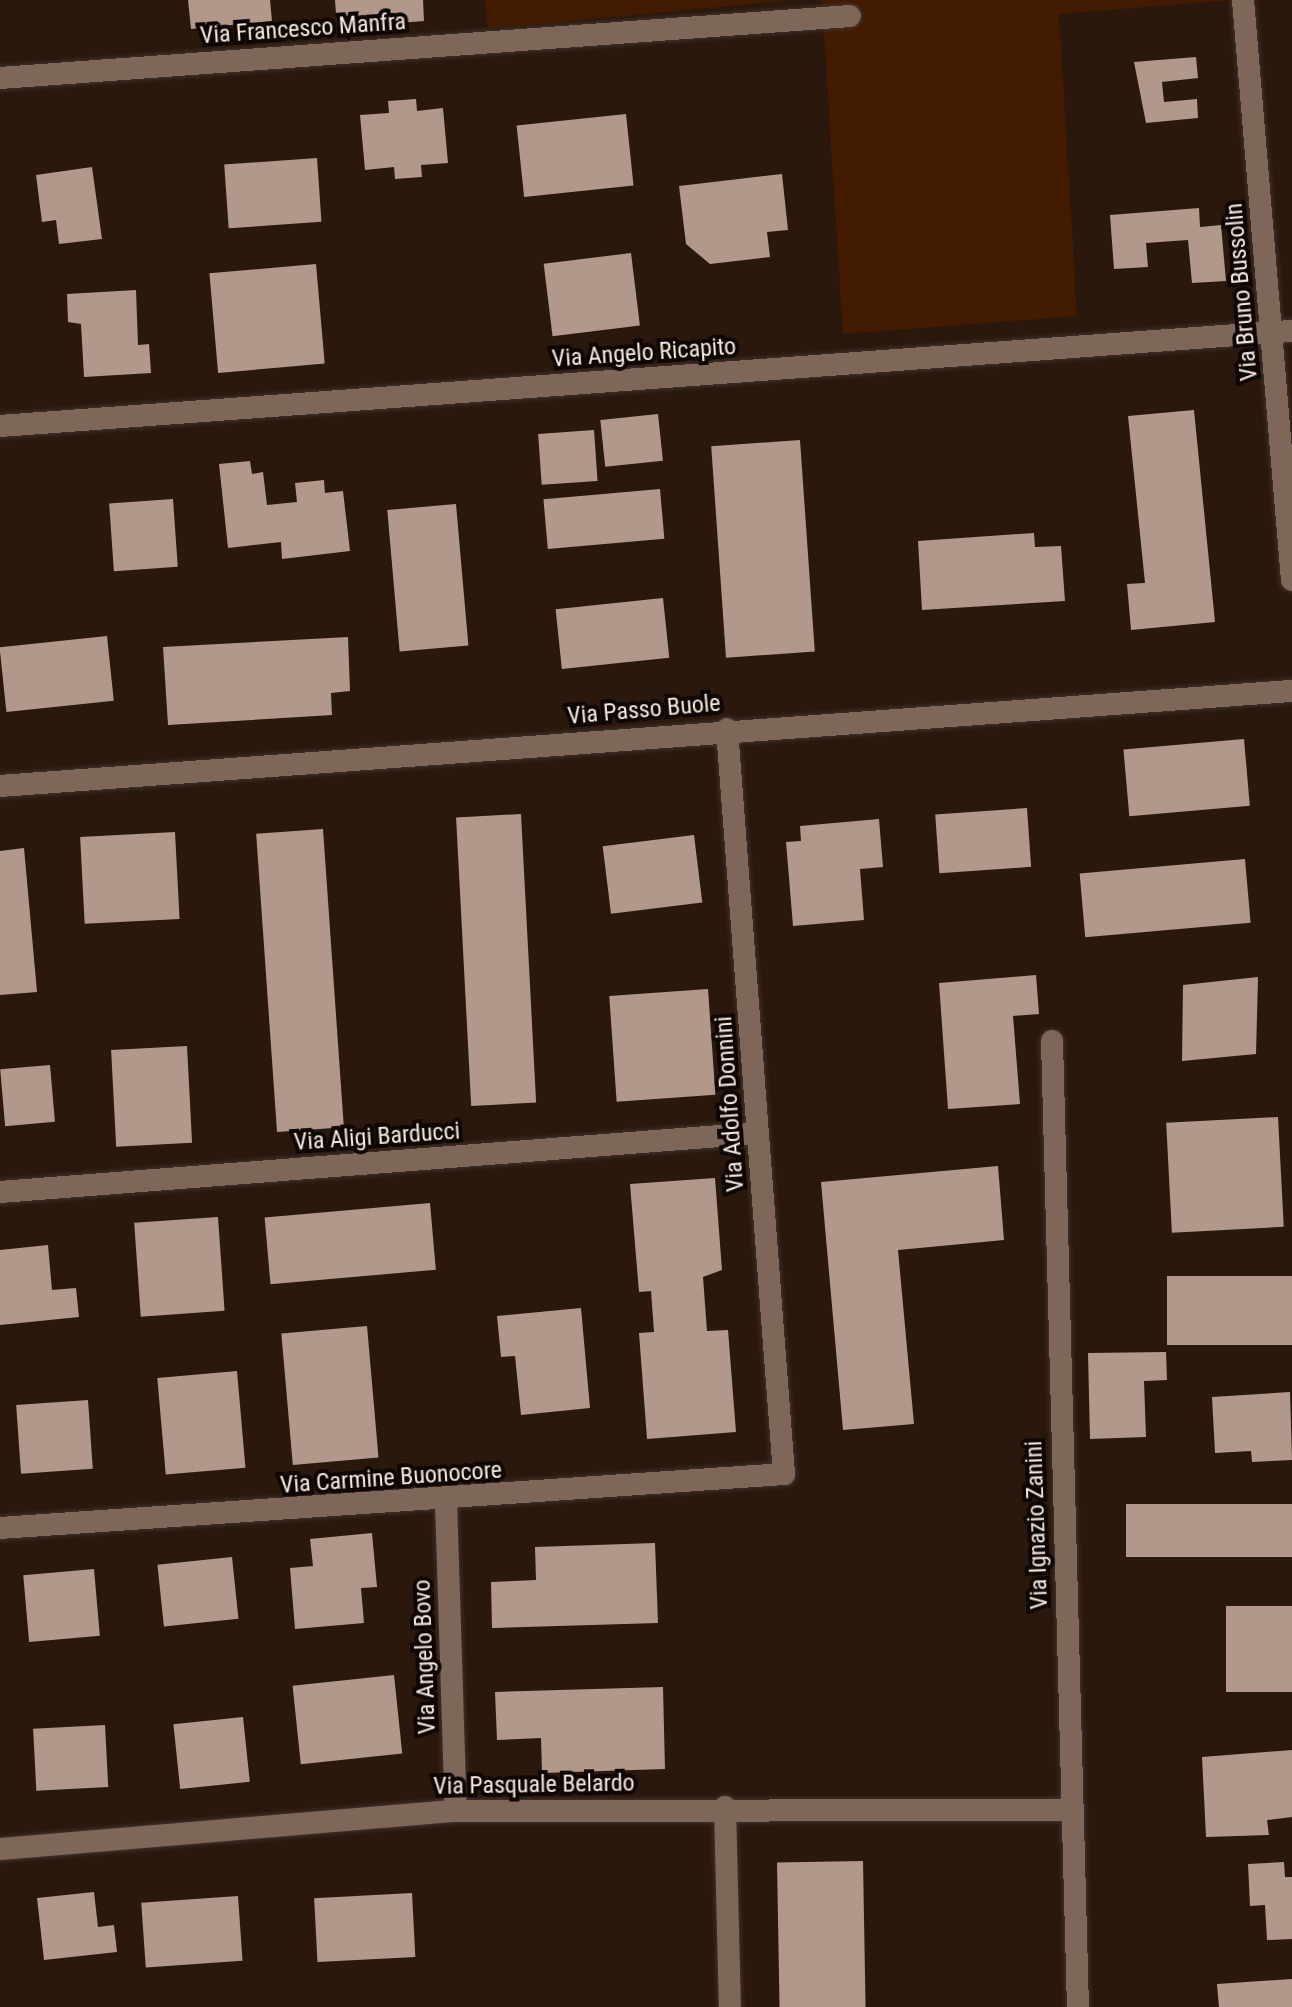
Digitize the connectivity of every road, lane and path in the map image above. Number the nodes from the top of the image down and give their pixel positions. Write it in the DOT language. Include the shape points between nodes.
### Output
graph roads {
  1 [pos="1243,0"];
  2 [pos="850,16"];
  3 [pos="0,78"];
  4 [pos="1282,332"];
  5 [pos="0,426"];
  6 [pos="1292,580"];
  7 [pos="1292,691"];
  8 [pos="727,729"];
  9 [pos="0,786"];
  10 [pos="1052,1041"];
  11 [pos="758,1133"];
  12 [pos="0,1192"];
  13 [pos="784,1474"];
  14 [pos="446,1501"];
  15 [pos="0,1528"];
  16 [pos="725,1807"];
  17 [pos="1071,1810"];
  18 [pos="456,1811"];
  19 [pos="0,1849"];
  20 [pos="730,2007"];
  21 [pos="1078,2007"];
  1 -- 4 [label="street, Via Bruno Bussolin"];
  2 -- 3 [label="street, Via Francesco Manfra"];
  4 -- 5 [label="street, Via Angelo Ricapito"];
  4 -- 6 [label="street, Via Bruno Bussolin"];
  7 -- 8 [label="street, Via Passo Buole"];
  8 -- 9 [label="street, Via Passo Buole"];
  8 -- 11 [label="street, Via Adolfo Donnini"];
  10 -- 17 [label="street, Via Ignazio Zanini"];
  11 -- 12 [label="street, Via Aligi Barducci"];
  11 -- 13 [label="street, Via Adolfo Donnini"];
  13 -- 14 [label="street, Via Carmine Buonocore"];
  14 -- 15 [label="street, Via Carmine Buonocore"];
  14 -- 18 [label="street, Via Angelo Bovo"];
  16 -- 17 [label="street, Via Pasquale Belardo"];
  16 -- 18 [label="street, Via Pasquale Belardo"];
  16 -- 20 [label="street"];
  17 -- 21 [label="street, Via Ignazio Zanini"];
  18 -- 19 [label="street, Via Pasquale Belardo"];
}
